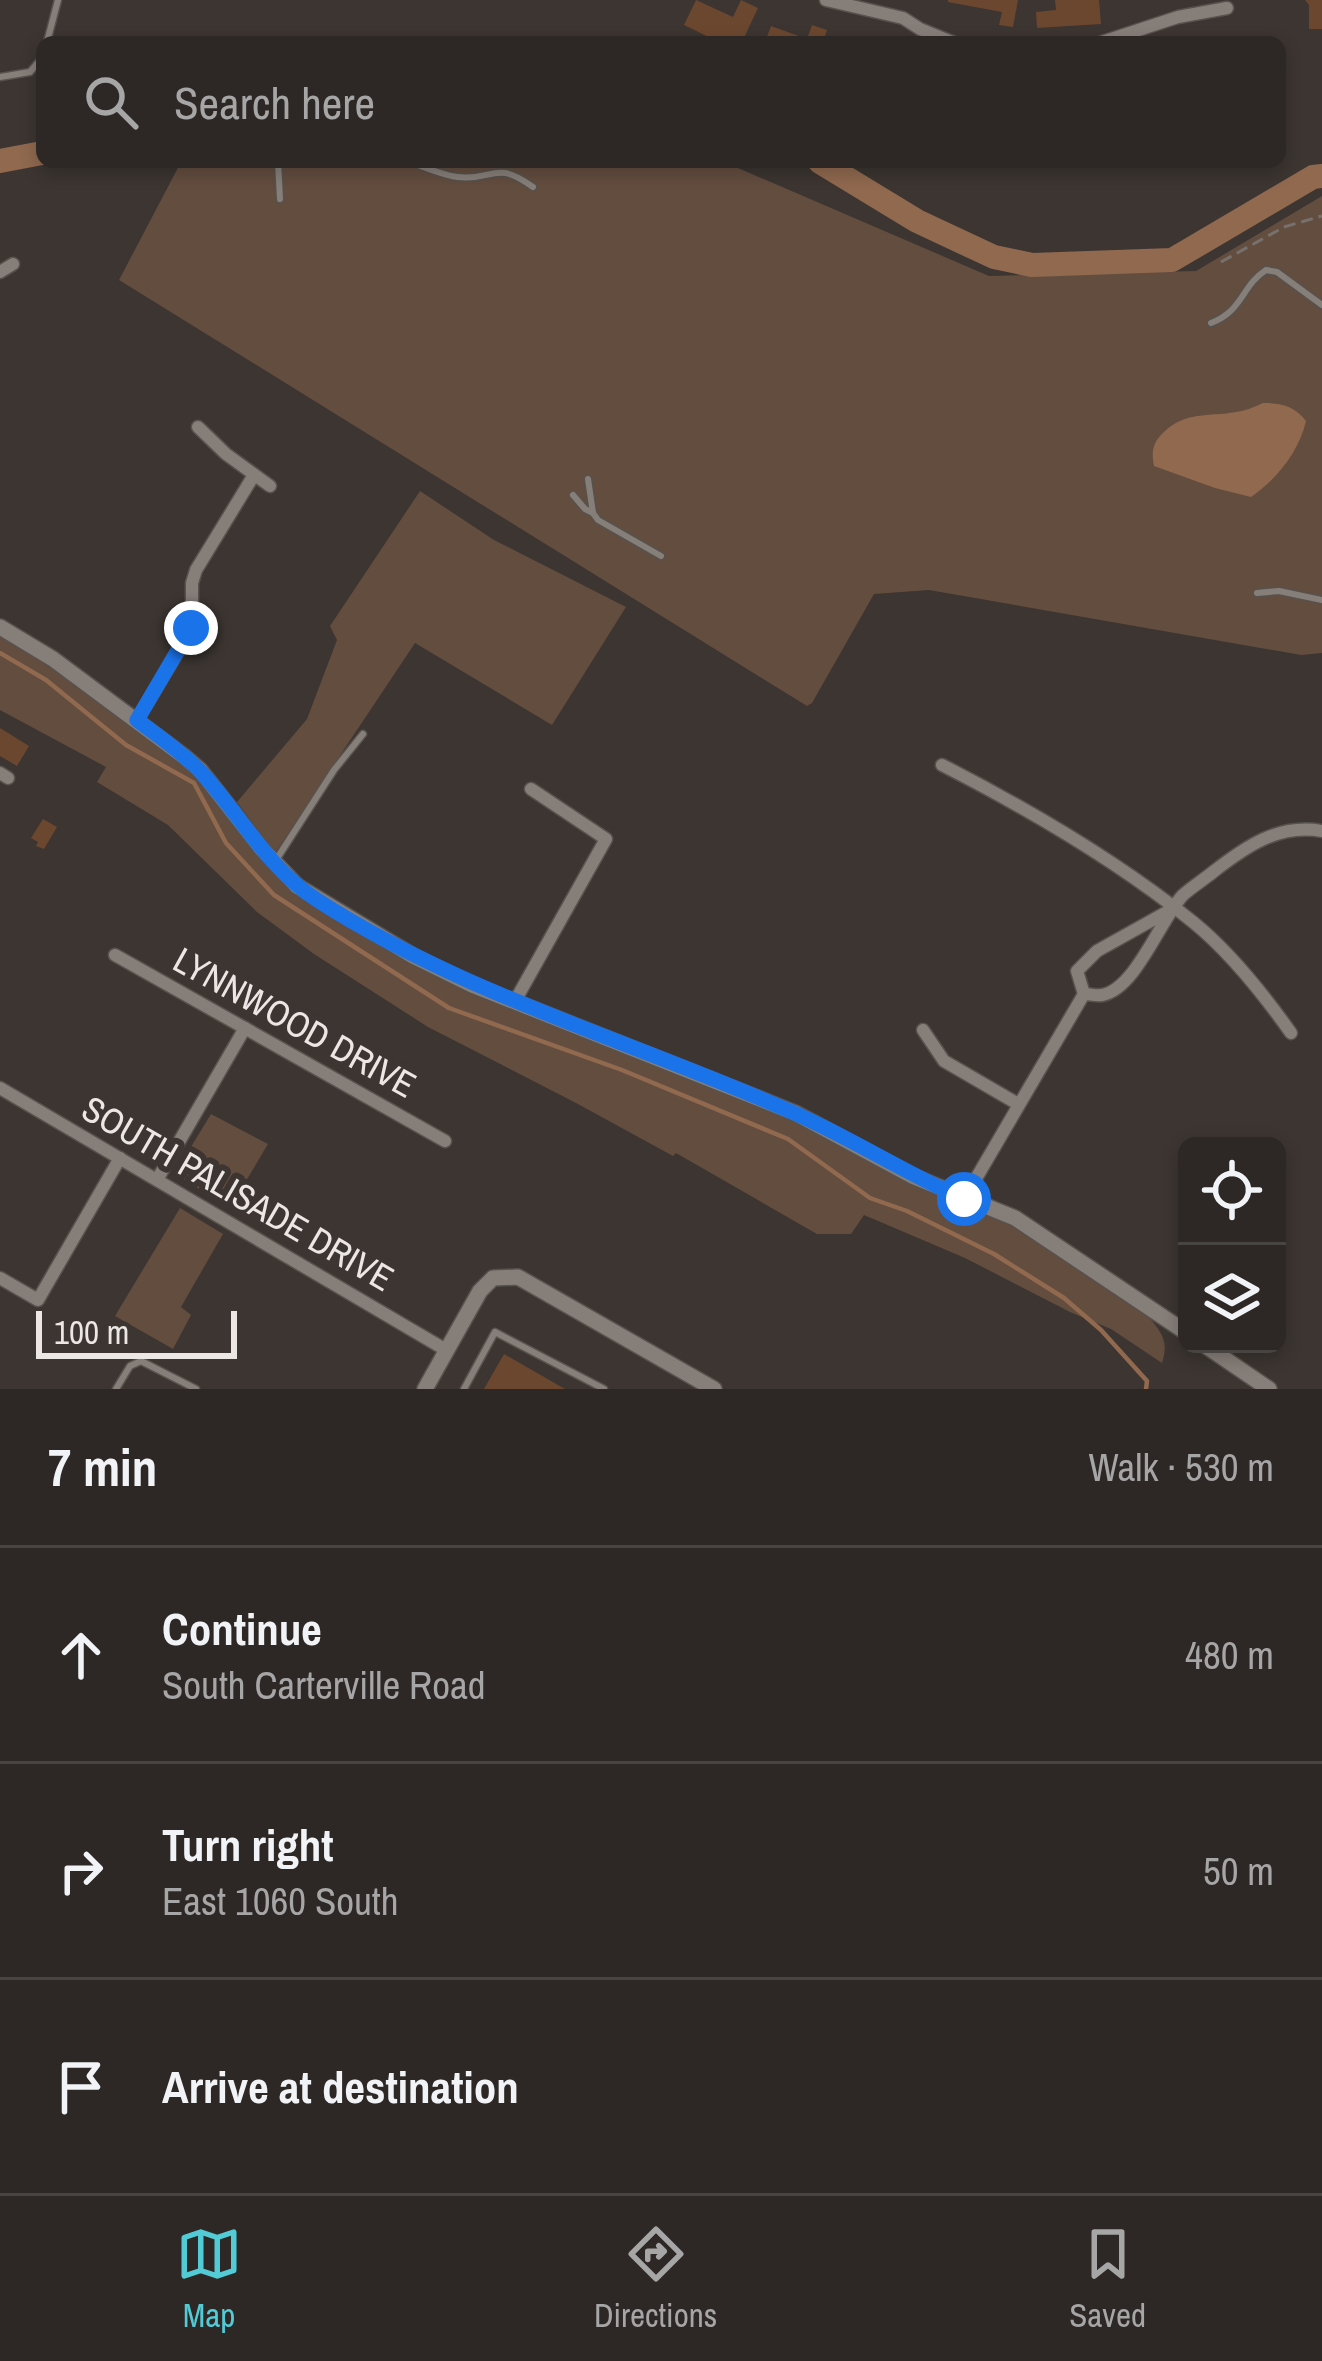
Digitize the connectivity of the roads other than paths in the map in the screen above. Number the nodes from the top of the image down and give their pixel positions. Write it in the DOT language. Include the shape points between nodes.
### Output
graph roads {
  1 [pos="58,0"];
  2 [pos="826,0"];
  3 [pos="1227,8"];
  4 [pos="48,36"];
  5 [pos="940,36"];
  6 [pos="1120,36"];
  7 [pos="36,66"];
  8 [pos="0,77"];
  9 [pos="278,168"];
  10 [pos="431,168"];
  11 [pos="533,187"];
  12 [pos="280,199"];
  13 [pos="1322,305"];
  14 [pos="1211,323"];
  15 [pos="198,427"];
  16 [pos="254,475"];
  17 [pos="588,479"];
  18 [pos="270,486"];
  19 [pos="573,495"];
  20 [pos="593,513"];
  21 [pos="661,556"];
  22 [pos="1257,592"];
  23 [pos="1322,600"];
  24 [pos="0,627"];
  25 [pos="137,720"];
  26 [pos="363,734"];
  27 [pos="942,765"];
  28 [pos="531,789"];
  29 [pos="1322,831"];
  30 [pos="274,863"];
  31 [pos="1174,908"];
  32 [pos="116,955"];
  33 [pos="1084,994"];
  34 [pos="515,1001"];
  35 [pos="245,1028"];
  36 [pos="923,1030"];
  37 [pos="1292,1033"];
  38 [pos="0,1088"];
  39 [pos="1018,1104"];
  40 [pos="445,1141"];
  41 [pos="120,1158"];
  42 [pos="158,1178"];
  43 [pos="964,1199"];
  44 [pos="0,1278"];
  45 [pos="1178,1327"];
  46 [pos="446,1349"];
  47 [pos="1216,1353"];
  48 [pos="116,1389"];
  49 [pos="196,1389"];
  50 [pos="425,1389"];
  51 [pos="464,1389"];
  52 [pos="604,1389"];
  53 [pos="713,1389"];
  54 [pos="1269,1389"];
  1 -- 4 [label="lane"];
  2 -- 5 [label="street" via="903,18"];
  3 -- 6 [label="street"];
  7 -- 8 [label="lane"];
  9 -- 12 [label="lane"];
  10 -- 11 [label="lane" via="467,177 511,173"];
  13 -- 14 [label="lane" via="1266,270 1229,315"];
  15 -- 16 [label="street"];
  16 -- 18 [label="street"];
  16 -- 25 [label="street" via="196,571 191,628"];
  17 -- 20 [label="lane"];
  19 -- 20 [label="lane"];
  20 -- 21 [label="lane"];
  22 -- 23 [label="lane"];
  24 -- 25 [label="street"];
  25 -- 30 [label="street" via="200,770"];
  26 -- 30 [label="lane"];
  27 -- 31 [label="street" via="1099,853"];
  28 -- 34 [label="street" via="606,839"];
  29 -- 31 [label="street" via="1253,842"];
  30 -- 34 [label="street" via="316,900 413,956"];
  31 -- 33 [label="street" via="1124,982 1105,995"];
  31 -- 33 [label="street" via="1097,951 1077,971"];
  31 -- 37 [label="street"];
  32 -- 35 [label="street, LYNNWOOD DRIVE"];
  33 -- 39 [label="street"];
  34 -- 43 [label="street" via="795,1113"];
  35 -- 40 [label="street, LYNNWOOD DRIVE"];
  35 -- 42 [label="street"];
  36 -- 39 [label="street" via="944,1060"];
  38 -- 41 [label="street, SOUTH PALISADE DRIVE"];
  39 -- 43 [label="street"];
  41 -- 42 [label="street, SOUTH PALISADE DRIVE"];
  41 -- 44 [label="street" via="38,1300"];
  42 -- 46 [label="street, SOUTH PALISADE DRIVE"];
  43 -- 45 [label="street" via="1015,1218"];
  46 -- 50 [label="street"];
  46 -- 53 [label="street" via="480,1291 493,1279 518,1276"];
  47 -- 54 [label="street"];
  48 -- 49 [label="lane" via="141,1361"];
  51 -- 52 [label="lane" via="495,1332"];
}
